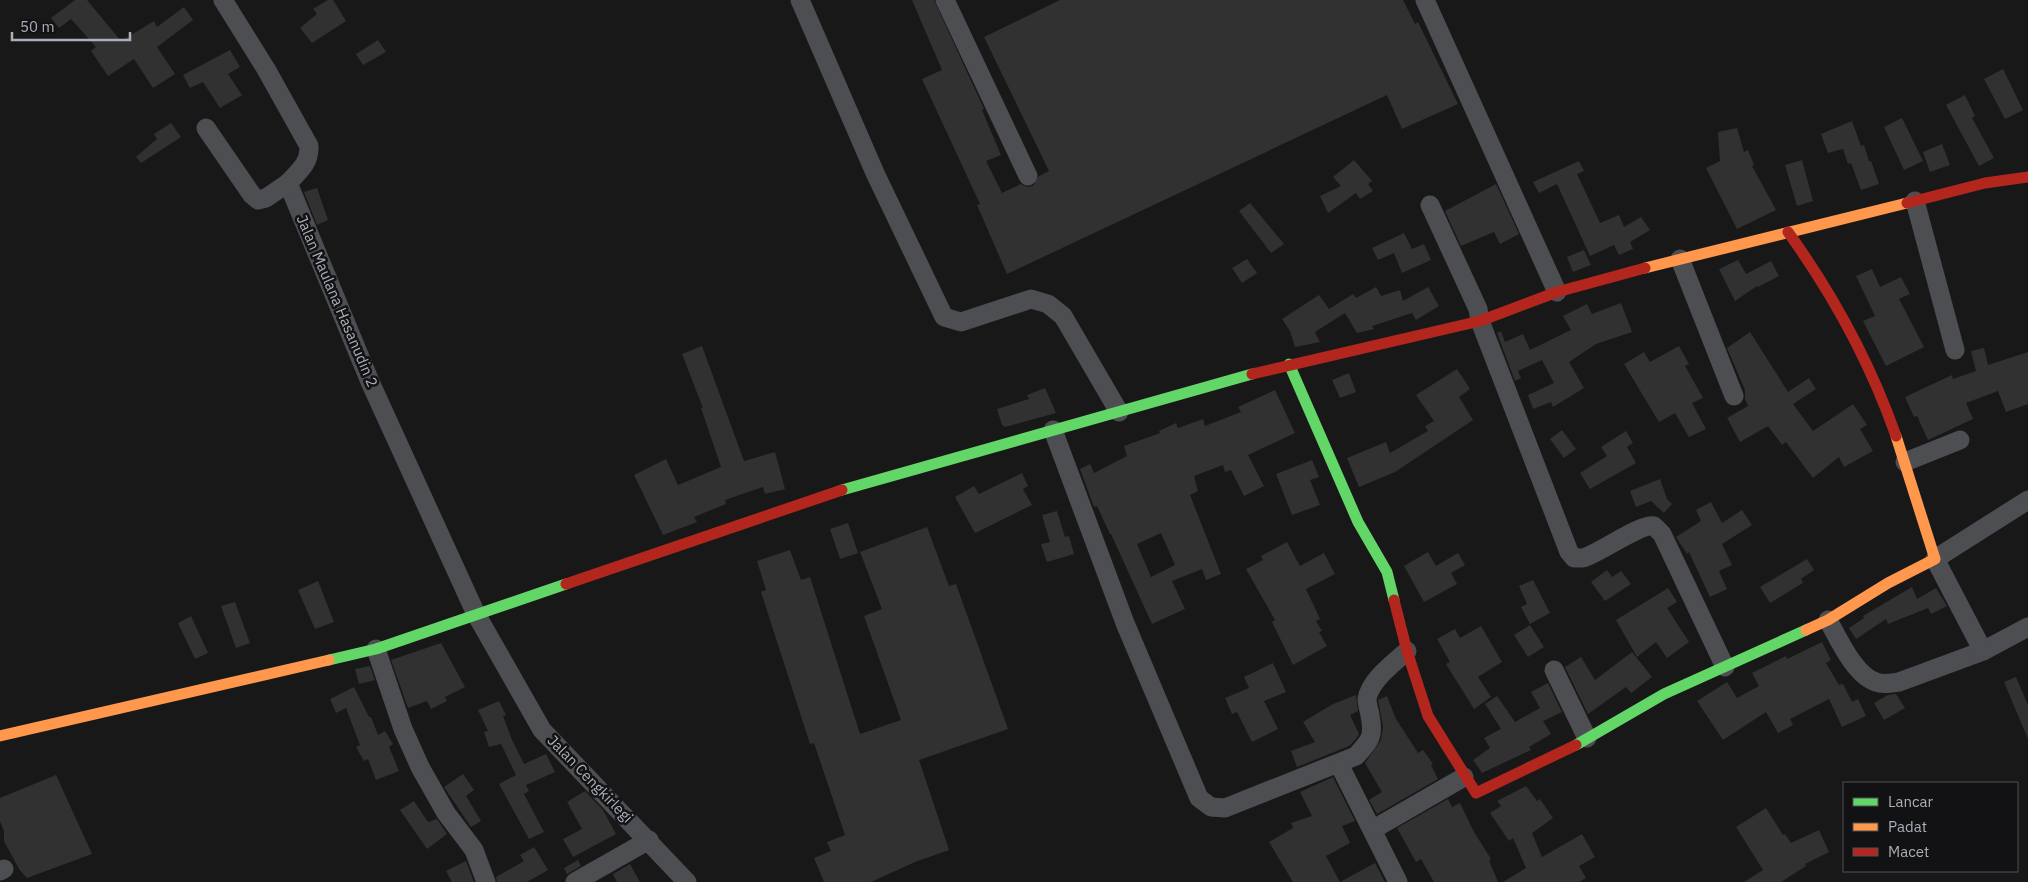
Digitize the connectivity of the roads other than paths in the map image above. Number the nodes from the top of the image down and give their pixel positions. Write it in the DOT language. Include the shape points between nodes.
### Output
graph roads {
  1 [pos="223,0"];
  2 [pos="800,0"];
  3 [pos="945,0"];
  4 [pos="1426,0"];
  5 [pos="206,128"];
  6 [pos="1028,176"];
  7 [pos="2028,177"];
  8 [pos="288,183"];
  9 [pos="1915,201"];
  10 [pos="1430,205"];
  11 [pos="1788,232"];
  12 [pos="1680,259"];
  13 [pos="1557,292"];
  14 [pos="1480,320"];
  15 [pos="1955,350"];
  16 [pos="1289,364"];
  17 [pos="1734,396"];
  18 [pos="1119,412"];
  19 [pos="1053,430"];
  20 [pos="1960,440"];
  21 [pos="1905,462"];
  22 [pos="2028,500"];
  23 [pos="1936,559"];
  24 [pos="476,614"];
  25 [pos="1828,620"];
  26 [pos="2028,627"];
  27 [pos="376,649"];
  28 [pos="1407,651"];
  29 [pos="1983,651"];
  30 [pos="1725,667"];
  31 [pos="1554,670"];
  32 [pos="0,736"];
  33 [pos="1587,738"];
  34 [pos="1339,764"];
  35 [pos="1464,776"];
  36 [pos="1372,830"];
  37 [pos="648,840"];
  38 [pos="684,881"];
  39 [pos="486,882"];
  40 [pos="575,882"];
  41 [pos="1398,882"];
  1 -- 8 [label="street" via="309,146 310,155 305,166"];
  2 -- 18 [label="street" via="875,173 944,317 960,322 1031,299 1048,304 1063,316"];
  3 -- 6 [label="street"];
  4 -- 13 [label="street"];
  5 -- 8 [label="street" via="252,196 258,200 266,198"];
  7 -- 9 [label="street" via="1985,183"];
  8 -- 24 [label="street, Jalan Maulana Hasanudin 2" via="371,384"];
  9 -- 11 [label="street"];
  9 -- 15 [label="street"];
  10 -- 14 [label="street" via="1459,264"];
  11 -- 12 [label="street"];
  11 -- 21 [label="street" via="1821,278 1859,345"];
  12 -- 13 [label="street"];
  12 -- 17 [label="street"];
  13 -- 14 [label="street"];
  14 -- 16 [label="street"];
  14 -- 30 [label="street" via="1568,552 1574,558 1583,558 1637,530 1654,526 1662,534"];
  16 -- 18 [label="street"];
  16 -- 28 [label="street" via="1358,522 1387,572"];
  18 -- 19 [label="street"];
  19 -- 24 [label="street" via="827,495"];
  19 -- 34 [label="street" via="1125,623 1199,798 1211,807 1225,808"];
  20 -- 21 [label="street"];
  21 -- 23 [label="street"];
  22 -- 23 [label="street"];
  23 -- 25 [label="street" via="1888,583"];
  23 -- 29 [label="street"];
  24 -- 27 [label="street"];
  24 -- 37 [label="street, Jalan Cengkirlegi" via="542,730"];
  25 -- 29 [label="street" via="1850,658 1864,675 1879,683 1899,682"];
  25 -- 30 [label="street"];
  26 -- 29 [label="street"];
  27 -- 32 [label="street"];
  27 -- 39 [label="street" via="420,768 446,813 474,850"];
  28 -- 34 [label="street" via="1376,680 1367,700 1373,732 1368,742 1356,756"];
  28 -- 35 [label="street" via="1428,716"];
  30 -- 33 [label="street" via="1664,694"];
  31 -- 33 [label="street"];
  33 -- 35 [label="street" via="1476,793"];
  34 -- 36 [label="street"];
  35 -- 36 [label="street"];
  36 -- 41 [label="street"];
  37 -- 38 [label="street, Jalan Cengkirlegi"];
  37 -- 40 [label="street"];
}
